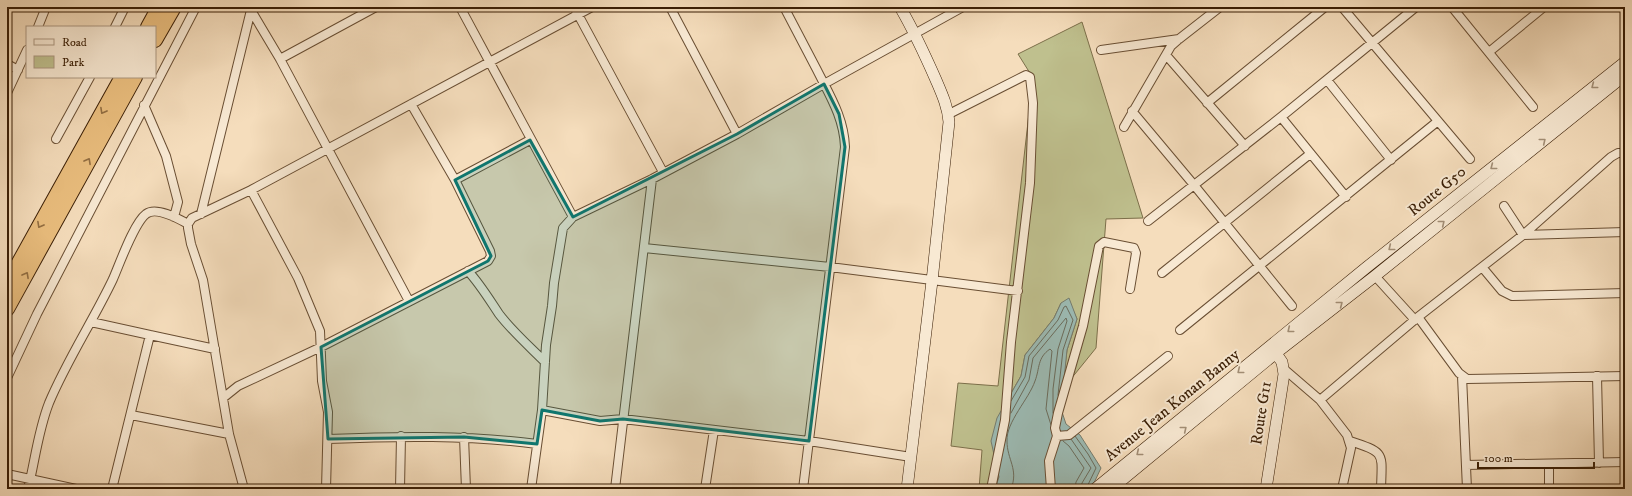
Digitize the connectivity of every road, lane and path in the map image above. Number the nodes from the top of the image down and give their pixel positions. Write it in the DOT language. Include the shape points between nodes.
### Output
graph roads {
  1 [pos="46,7"];
  2 [pos="123,7"];
  3 [pos="159,7"];
  4 [pos="174,7"];
  5 [pos="196,7"];
  6 [pos="376,7"];
  7 [pos="460,7"];
  8 [pos="592,7"];
  9 [pos="670,7"];
  10 [pos="784,7"];
  11 [pos="900,7"];
  12 [pos="963,7"];
  13 [pos="1220,7"];
  14 [pos="1325,7"];
  15 [pos="1342,7"];
  16 [pos="1416,7"];
  17 [pos="1452,7"];
  18 [pos="1544,7"];
  19 [pos="250,8"];
  20 [pos="364,10"];
  21 [pos="576,10"];
  22 [pos="38,26"];
  23 [pos="116,26"];
  24 [pos="149,26"];
  25 [pos="915,33"];
  26 [pos="156,38"];
  27 [pos="1179,39"];
  28 [pos="1372,42"];
  29 [pos="1102,50"];
  30 [pos="26,52"];
  31 [pos="1489,52"];
  32 [pos="1166,55"];
  33 [pos="280,59"];
  34 [pos="489,62"];
  35 [pos="1625,62"];
  36 [pos="7,64"];
  37 [pos="18,70"];
  38 [pos="1625,75"];
  39 [pos="89,78"];
  40 [pos="121,78"];
  41 [pos="134,78"];
  42 [pos="1327,80"];
  43 [pos="824,84"];
  44 [pos="7,93"];
  45 [pos="1208,103"];
  46 [pos="411,104"];
  47 [pos="144,105"];
  48 [pos="1533,107"];
  49 [pos="1132,111"];
  50 [pos="948,114"];
  51 [pos="1281,117"];
  52 [pos="1438,121"];
  53 [pos="1124,127"];
  54 [pos="737,134"];
  55 [pos="56,138"];
  56 [pos="530,140"];
  57 [pos="1245,146"];
  58 [pos="327,148"];
  59 [pos="1625,153"];
  60 [pos="1310,154"];
  61 [pos="1470,159"];
  62 [pos="1391,160"];
  63 [pos="663,172"];
  64 [pos="652,179"];
  65 [pos="455,180"];
  66 [pos="1194,185"];
  67 [pos="251,190"];
  68 [pos="1346,196"];
  69 [pos="1504,206"];
  70 [pos="201,214"];
  71 [pos="174,217"];
  72 [pos="573,217"];
  73 [pos="1148,221"];
  74 [pos="1224,223"];
  75 [pos="188,224"];
  76 [pos="1625,232"];
  77 [pos="1523,235"];
  78 [pos="644,248"];
  79 [pos="1259,266"];
  80 [pos="830,267"];
  81 [pos="1482,267"];
  82 [pos="468,271"];
  83 [pos="1162,273"];
  84 [pos="1375,276"];
  85 [pos="932,281"];
  86 [pos="7,284"];
  87 [pos="1130,289"];
  88 [pos="1018,291"];
  89 [pos="1625,293"];
  90 [pos="409,301"];
  91 [pos="1292,306"];
  92 [pos="7,309"];
  93 [pos="1416,319"];
  94 [pos="91,322"];
  95 [pos="1180,330"];
  96 [pos="150,335"];
  97 [pos="321,347"];
  98 [pos="215,348"];
  99 [pos="1273,350"];
  100 [pos="1168,356"];
  101 [pos="545,362"];
  102 [pos="1284,369"];
  103 [pos="1462,376"];
  104 [pos="1597,376"];
  105 [pos="1625,376"];
  106 [pos="7,378"];
  107 [pos="223,398"];
  108 [pos="1320,400"];
  109 [pos="542,410"];
  110 [pos="131,415"];
  111 [pos="623,420"];
  112 [pos="714,430"];
  113 [pos="229,434"];
  114 [pos="401,436"];
  115 [pos="1057,436"];
  116 [pos="464,437"];
  117 [pos="328,439"];
  118 [pos="809,441"];
  119 [pos="1350,441"];
  120 [pos="537,444"];
  121 [pos="911,457"];
  122 [pos="1625,462"];
  123 [pos="1599,463"];
  124 [pos="1549,464"];
  125 [pos="1466,465"];
  126 [pos="7,474"];
  127 [pos="30,480"];
  128 [pos="28,489"];
  129 [pos="76,489"];
  130 [pos="112,489"];
  131 [pos="244,489"];
  132 [pos="326,489"];
  133 [pos="400,489"];
  134 [pos="466,489"];
  135 [pos="531,489"];
  136 [pos="615,489"];
  137 [pos="705,489"];
  138 [pos="804,489"];
  139 [pos="907,489"];
  140 [pos="991,489"];
  141 [pos="1051,489"];
  142 [pos="1095,489"];
  143 [pos="1111,489"];
  144 [pos="1266,489"];
  145 [pos="1342,489"];
  146 [pos="1381,489"];
  147 [pos="1468,489"];
  148 [pos="1549,489"];
  1 -- 22 [label="street"];
  2 -- 23 [label="street"];
  3 -- 24 [label="highway"];
  4 -- 26 [label="highway"];
  5 -- 47 [label="street"];
  6 -- 20 [label="street"];
  7 -- 34 [label="street"];
  8 -- 21 [label="street"];
  9 -- 54 [label="street"];
  10 -- 43 [label="street"];
  11 -- 25 [label="street"];
  12 -- 25 [label="street"];
  13 -- 27 [label="street"];
  14 -- 45 [label="street"];
  15 -- 28 [label="street"];
  16 -- 28 [label="street"];
  17 -- 31 [label="street"];
  18 -- 31 [label="street"];
  19 -- 33 [label="street"];
  19 -- 70 [label="street"];
  20 -- 33 [label="street"];
  21 -- 34 [label="street"];
  21 -- 63 [label="street"];
  25 -- 43 [label="street"];
  25 -- 50 [label="street" via="943,96"];
  27 -- 29 [label="street"];
  27 -- 32 [label="street"];
  28 -- 42 [label="street"];
  28 -- 52 [label="street"];
  30 -- 37 [label="street"];
  31 -- 48 [label="street"];
  32 -- 45 [label="street"];
  32 -- 49 [label="street"];
  33 -- 58 [label="street"];
  34 -- 46 [label="street"];
  34 -- 56 [label="street"];
  35 -- 99 [label="street, Route G50, one-way" via="1367,267"];
  36 -- 37 [label="street"];
  37 -- 44 [label="street"];
  84 -- 38 [label="street, Route G50, one-way"];
  39 -- 55 [label="street"];
  40 -- 86 [label="highway, one-way"];
  92 -- 41 [label="highway, one-way"];
  42 -- 51 [label="street"];
  42 -- 62 [label="street"];
  43 -- 54 [label="street"];
  43 -- 80 [label="street" via="839,114 845,147"];
  45 -- 57 [label="street"];
  46 -- 58 [label="street"];
  46 -- 65 [label="street"];
  47 -- 71 [label="street" via="166,156 178,202"];
  47 -- 106 [label="street"];
  49 -- 53 [label="street"];
  49 -- 66 [label="street"];
  50 -- 85 [label="street" via="949,127"];
  50 -- 88 [label="street" via="1026,75 1030,77 1033,103 1030,183"];
  51 -- 57 [label="street"];
  51 -- 60 [label="street"];
  52 -- 61 [label="street"];
  52 -- 62 [label="street"];
  54 -- 63 [label="street"];
  56 -- 65 [label="street"];
  56 -- 72 [label="street"];
  57 -- 66 [label="street"];
  58 -- 67 [label="street"];
  58 -- 90 [label="street"];
  59 -- 77 [label="street" via="1611,157"];
  60 -- 68 [label="street"];
  60 -- 74 [label="street"];
  62 -- 68 [label="street"];
  63 -- 64 [label="street"];
  64 -- 72 [label="street"];
  64 -- 78 [label="street"];
  65 -- 82 [label="street" via="491,256 488,261"];
  66 -- 73 [label="street"];
  66 -- 74 [label="street"];
  67 -- 70 [label="street"];
  67 -- 97 [label="street" via="300,285 320,331"];
  68 -- 79 [label="street"];
  69 -- 77 [label="street"];
  70 -- 75 [label="street" via="192,218"];
  71 -- 75 [label="street"];
  71 -- 94 [label="street" via="155,211 145,214 136,227"];
  72 -- 101 [label="street" via="563,228"];
  74 -- 79 [label="street"];
  74 -- 83 [label="street"];
  75 -- 98 [label="street" via="191,244 203,280"];
  76 -- 77 [label="street"];
  77 -- 81 [label="street"];
  78 -- 80 [label="street"];
  78 -- 111 [label="street"];
  79 -- 91 [label="street"];
  79 -- 95 [label="street"];
  80 -- 85 [label="street"];
  80 -- 118 [label="street"];
  81 -- 89 [label="street" via="1502,291 1512,296"];
  81 -- 93 [label="street"];
  82 -- 90 [label="street"];
  82 -- 101 [label="street" via="508,324"];
  84 -- 93 [label="street"];
  99 -- 84 [label="street, Route G50, one-way"];
  85 -- 88 [label="street"];
  85 -- 121 [label="street"];
  87 -- 115 [label="street" via="1136,250 1101,243 1083,326 1058,413 1055,428"];
  88 -- 140 [label="street" via="1005,420"];
  90 -- 97 [label="street"];
  93 -- 103 [label="street"];
  93 -- 108 [label="street"];
  94 -- 96 [label="street"];
  94 -- 127 [label="street" via="49,404"];
  96 -- 98 [label="street"];
  96 -- 110 [label="street"];
  97 -- 107 [label="street" via="238,386"];
  97 -- 117 [label="street" via="322,381 328,412"];
  98 -- 107 [label="street"];
  99 -- 102 [label="street, Route G11"];
  99 -- 142 [label="street, Avenue Jean Konan Banny, one-way"];
  143 -- 99 [label="street, Avenue Jean Konan Banny, one-way"];
  100 -- 115 [label="street" via="1069,435"];
  101 -- 109 [label="street"];
  102 -- 108 [label="street"];
  102 -- 144 [label="street, Route G11"];
  103 -- 104 [label="street" via="1473,380"];
  103 -- 125 [label="street"];
  104 -- 105 [label="street"];
  104 -- 123 [label="street"];
  107 -- 113 [label="street"];
  108 -- 119 [label="street"];
  109 -- 111 [label="street" via="600,421"];
  109 -- 120 [label="street"];
  110 -- 113 [label="street"];
  110 -- 130 [label="street"];
  111 -- 112 [label="street"];
  111 -- 136 [label="street"];
  112 -- 118 [label="street"];
  112 -- 137 [label="street"];
  113 -- 131 [label="street"];
  114 -- 116 [label="street"];
  114 -- 117 [label="street"];
  114 -- 133 [label="street"];
  115 -- 141 [label="street" via="1049,461"];
  116 -- 120 [label="street"];
  116 -- 134 [label="street"];
  117 -- 132 [label="street"];
  118 -- 121 [label="street"];
  118 -- 138 [label="street"];
  119 -- 145 [label="street"];
  119 -- 146 [label="street" via="1375,450 1380,455"];
  120 -- 135 [label="street"];
  121 -- 139 [label="street"];
  122 -- 123 [label="street"];
  123 -- 124 [label="street"];
  124 -- 125 [label="street"];
  124 -- 148 [label="street"];
  125 -- 147 [label="street"];
  126 -- 127 [label="street"];
  127 -- 128 [label="street"];
  127 -- 129 [label="street"];
}
